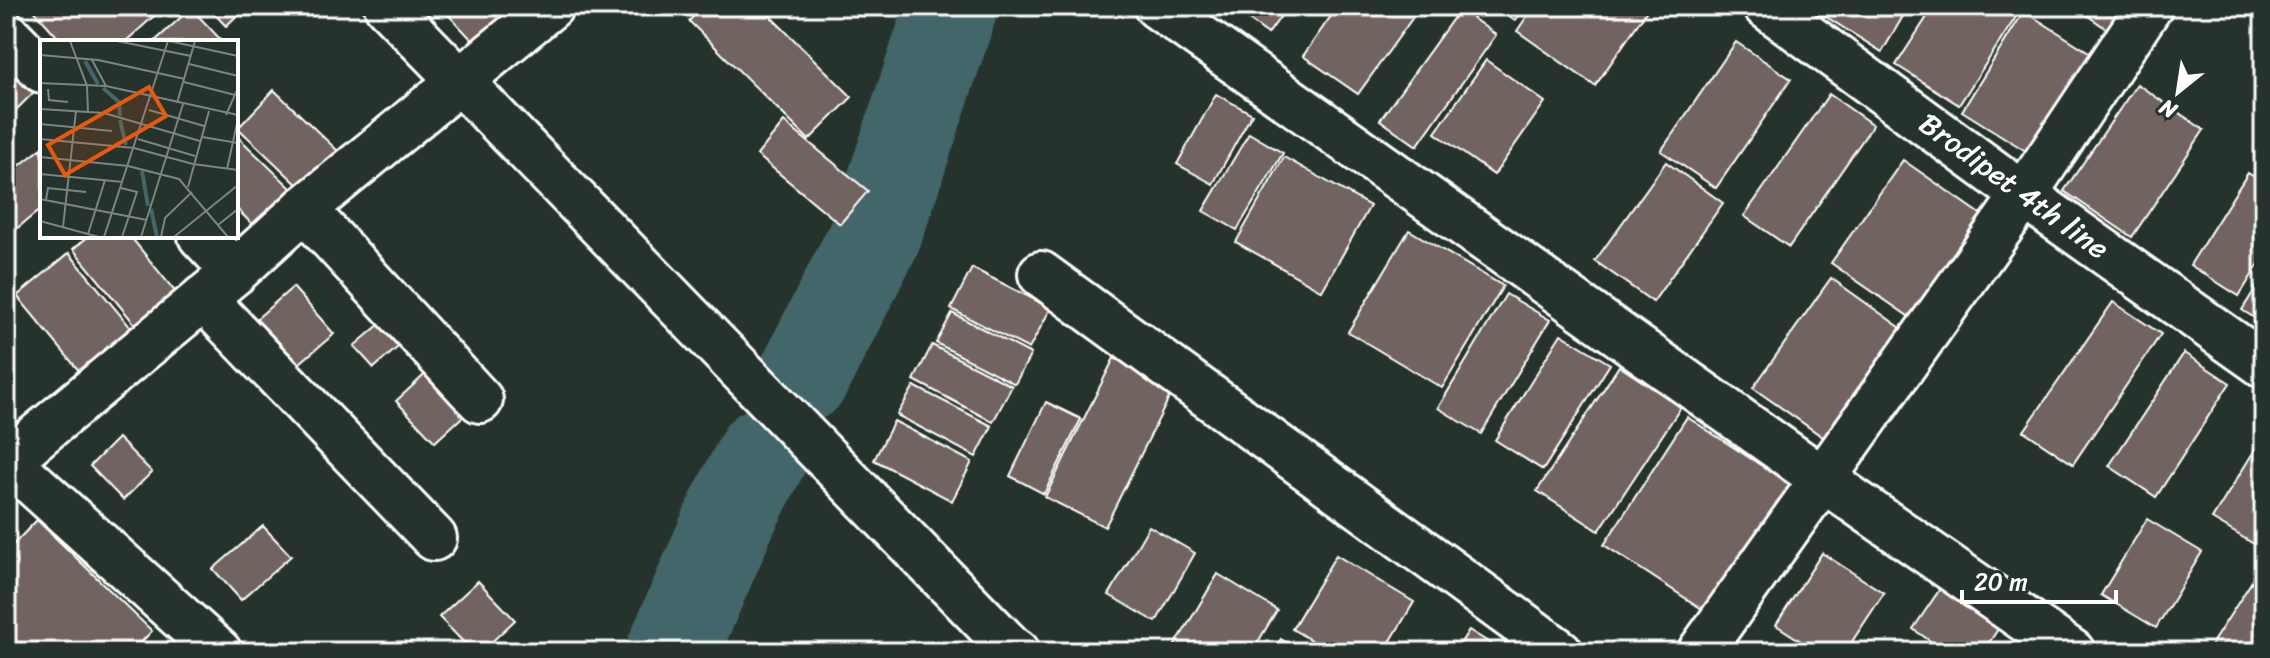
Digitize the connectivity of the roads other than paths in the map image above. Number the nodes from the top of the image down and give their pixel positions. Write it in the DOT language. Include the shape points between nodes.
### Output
graph roads {
  1 [pos="387,6"];
  2 [pos="551,6"];
  3 [pos="1157,6"];
  4 [pos="1766,6"];
  5 [pos="2150,6"];
  6 [pos="6,33"];
  7 [pos="40,68"];
  8 [pos="460,81"];
  9 [pos="2024,195"];
  10 [pos="304,209"];
  11 [pos="202,238"];
  12 [pos="1041,274"];
  13 [pos="219,285"];
  14 [pos="2264,365"];
  15 [pos="480,400"];
  16 [pos="7,461"];
  17 [pos="1824,480"];
  18 [pos="434,538"];
  19 [pos="219,652"];
  20 [pos="1017,652"];
  21 [pos="1560,652"];
  22 [pos="1700,652"];
  23 [pos="2072,652"];
  1 -- 8 [label="street"];
  2 -- 8 [label="street"];
  3 -- 17 [label="street"];
  4 -- 9 [label="street, Brodipet 4th line"];
  5 -- 9 [label="street"];
  6 -- 7 [label="street"];
  8 -- 10 [label="street"];
  8 -- 20 [label="street"];
  9 -- 14 [label="street, Brodipet 4th line"];
  9 -- 17 [label="street"];
  10 -- 13 [label="street"];
  10 -- 15 [label="street"];
  11 -- 13 [label="street"];
  12 -- 21 [label="street"];
  13 -- 16 [label="street"];
  13 -- 18 [label="street"];
  16 -- 19 [label="street"];
  17 -- 22 [label="street"];
  17 -- 23 [label="street"];
}
